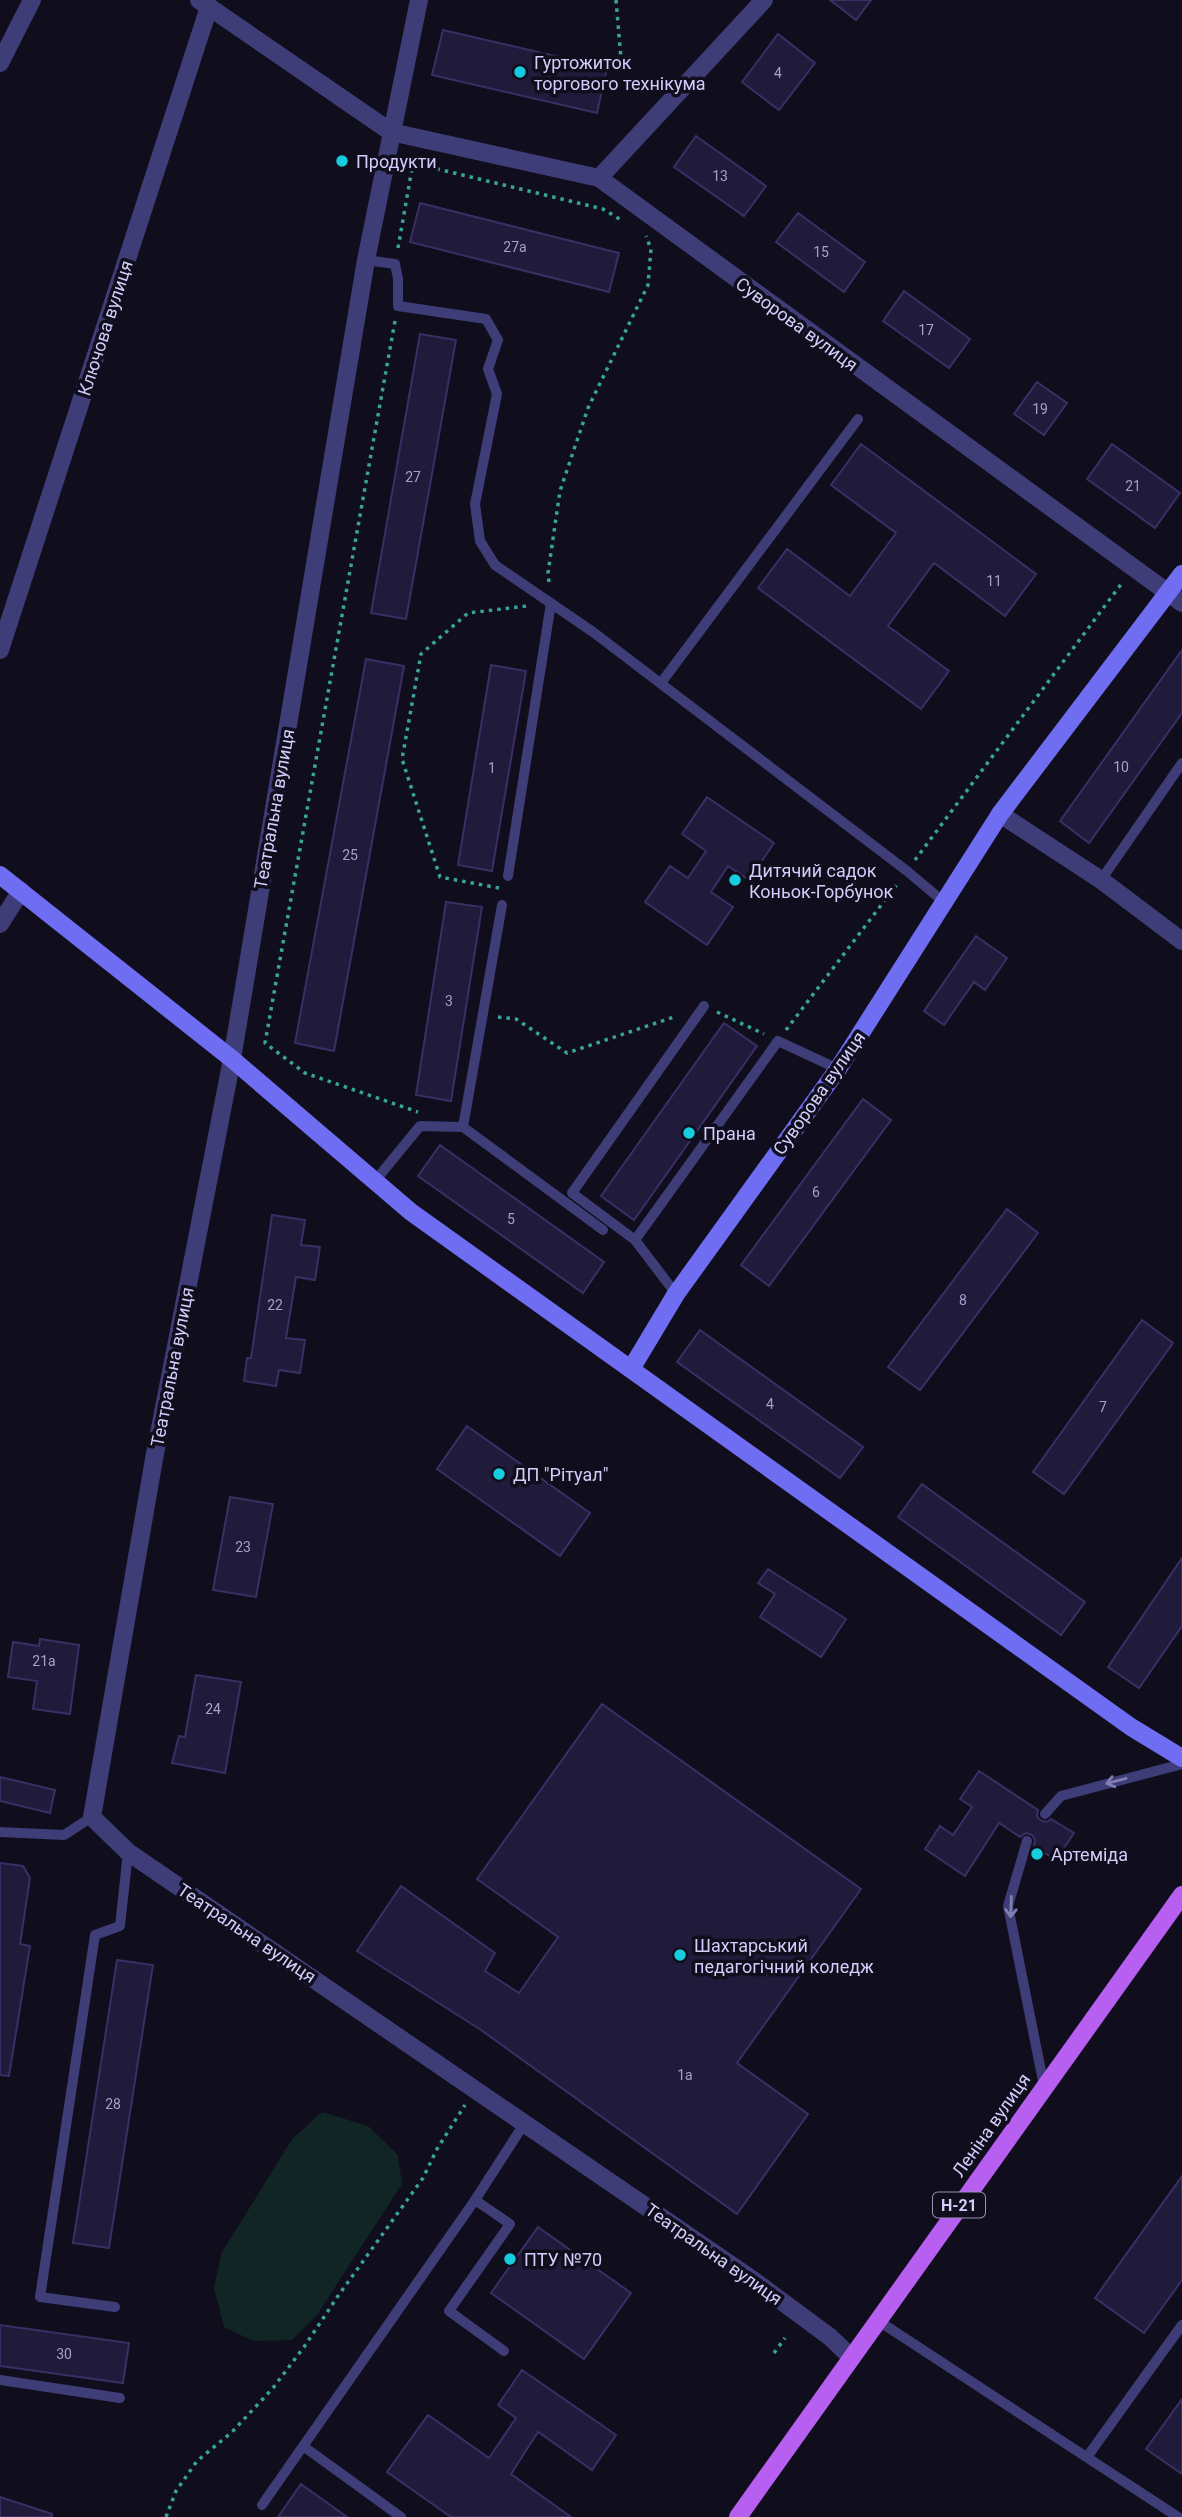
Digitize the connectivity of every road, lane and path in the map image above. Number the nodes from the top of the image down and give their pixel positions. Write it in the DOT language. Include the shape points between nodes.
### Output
graph roads {
  1 [pos="32,0"];
  2 [pos="419,0"];
  3 [pos="616,0"];
  4 [pos="764,0"];
  5 [pos="204,4"];
  6 [pos="621,59"];
  7 [pos="0,63"];
  8 [pos="391,132"];
  9 [pos="599,178"];
  10 [pos="624,222"];
  11 [pos="656,242"];
  12 [pos="366,260"];
  13 [pos="395,264"];
  14 [pos="398,306"];
  15 [pos="858,419"];
  16 [pos="1139,573"];
  17 [pos="1182,574"];
  18 [pos="1175,598"];
  19 [pos="551,603"];
  20 [pos="0,650"];
  21 [pos="661,683"];
  22 [pos="1182,763"];
  23 [pos="1000,814"];
  24 [pos="907,871"];
  25 [pos="0,875"];
  26 [pos="508,876"];
  27 [pos="1101,880"];
  28 [pos="505,890"];
  29 [pos="21,891"];
  30 [pos="945,903"];
  31 [pos="502,905"];
  32 [pos="0,924"];
  33 [pos="1182,941"];
  34 [pos="704,1006"];
  35 [pos="482,1014"];
  36 [pos="778,1041"];
  37 [pos="232,1059"];
  38 [pos="838,1069"];
  39 [pos="423,1114"];
  40 [pos="463,1127"];
  41 [pos="374,1181"];
  42 [pos="603,1230"];
  43 [pos="635,1240"];
  44 [pos="676,1294"];
  45 [pos="631,1369"];
  46 [pos="1182,1758"];
  47 [pos="1182,1763"];
  48 [pos="1045,1814"];
  49 [pos="92,1817"];
  50 [pos="0,1832"];
  51 [pos="1027,1841"];
  52 [pos="128,1852"];
  53 [pos="1182,1895"];
  54 [pos="1044,2086"];
  55 [pos="475,2088"];
  56 [pos="524,2124"];
  57 [pos="475,2200"];
  58 [pos="114,2308"];
  59 [pos="877,2320"];
  60 [pos="1182,2325"];
  61 [pos="785,2338"];
  62 [pos="504,2351"];
  63 [pos="774,2353"];
  64 [pos="851,2357"];
  65 [pos="0,2380"];
  66 [pos="120,2398"];
  67 [pos="303,2446"];
  68 [pos="1087,2457"];
  69 [pos="262,2505"];
  70 [pos="166,2517"];
  71 [pos="401,2517"];
  72 [pos="738,2517"];
  73 [pos="1178,2517"];
  1 -- 7 [label="street"];
  2 -- 8 [label="street, Театральна вулиця"];
  3 -- 6 [label="path"];
  4 -- 9 [label="street"];
  5 -- 8 [label="street"];
  5 -- 20 [label="street, Ключова вулиця"];
  8 -- 9 [label="street, Суворова вулиця"];
  8 -- 12 [label="street, Театральна вулиця"];
  9 -- 16 [label="street, Суворова вулиця"];
  10 -- 13 [label="path" via="603,209 413,163"];
  11 -- 19 [label="path" via="645,234 651,249 648,285 588,408 560,491 548,573"];
  12 -- 13 [label="lane"];
  12 -- 37 [label="street, Театральна вулиця"];
  13 -- 14 [label="lane"];
  14 -- 19 [label="lane" via="486,318 498,340 488,369 497,394 475,504 480,541 495,565"];
  14 -- 39 [label="path" via="265,1043 305,1073"];
  15 -- 21 [label="lane"];
  16 -- 18 [label="street, Суворова вулиця"];
  16 -- 24 [label="path" via="1121,583"];
  17 -- 18 [label="street, Суворова вулиця"];
  18 -- 23 [label="street, Суворова вулиця"];
  19 -- 21 [label="lane"];
  19 -- 26 [label="lane"];
  19 -- 28 [label="path" via="468,613 421,654 402,759 440,877"];
  21 -- 24 [label="lane"];
  22 -- 27 [label="lane"];
  23 -- 27 [label="street"];
  23 -- 30 [label="street, Суворова вулиця"];
  24 -- 30 [label="lane"];
  24 -- 36 [label="path"];
  25 -- 29 [label="street"];
  27 -- 33 [label="street"];
  29 -- 32 [label="street"];
  29 -- 37 [label="street"];
  30 -- 38 [label="street, Суворова вулиця"];
  31 -- 35 [label="lane"];
  34 -- 35 [label="path" via="567,1053 516,1019"];
  34 -- 36 [label="path"];
  34 -- 43 [label="lane" via="572,1193"];
  35 -- 40 [label="lane"];
  36 -- 38 [label="lane"];
  36 -- 43 [label="lane"];
  37 -- 41 [label="street"];
  37 -- 49 [label="street, Театральна вулиця" via="154,1459"];
  38 -- 44 [label="street, Суворова вулиця"];
  40 -- 41 [label="lane" via="420,1126"];
  40 -- 42 [label="lane"];
  41 -- 45 [label="street"];
  43 -- 44 [label="lane"];
  44 -- 45 [label="street, Суворова вулиця"];
  45 -- 46 [label="street" via="1131,1727"];
  47 -- 48 [label="lane, one-way" via="1061,1796"];
  49 -- 50 [label="lane" via="64,1835"];
  49 -- 52 [label="street, Театральна вулиця"];
  51 -- 54 [label="lane, one-way" via="1008,1906"];
  52 -- 55 [label="street, Театральна вулиця"];
  52 -- 58 [label="lane" via="120,1926 95,1935 40,2297"];
  53 -- 54 [label="main road, Леніна вулиця / Н-21"];
  54 -- 59 [label="main road, Леніна вулиця / Н-21"];
  55 -- 56 [label="street, Театральна вулиця"];
  55 -- 70 [label="path" via="423,2178 304,2347 232,2432 197,2461 176,2490"];
  56 -- 57 [label="lane"];
  56 -- 64 [label="street, Театральна вулиця" via="753,2280"];
  57 -- 62 [label="lane" via="510,2224 449,2311"];
  57 -- 67 [label="lane"];
  59 -- 64 [label="main road, Леніна вулиця / Н-21"];
  59 -- 68 [label="lane"];
  60 -- 68 [label="lane"];
  61 -- 63 [label="path"];
  64 -- 72 [label="main road, Леніна вулиця / Н-21"];
  65 -- 66 [label="lane"];
  67 -- 69 [label="lane"];
  67 -- 71 [label="lane"];
  68 -- 73 [label="lane"];
}
